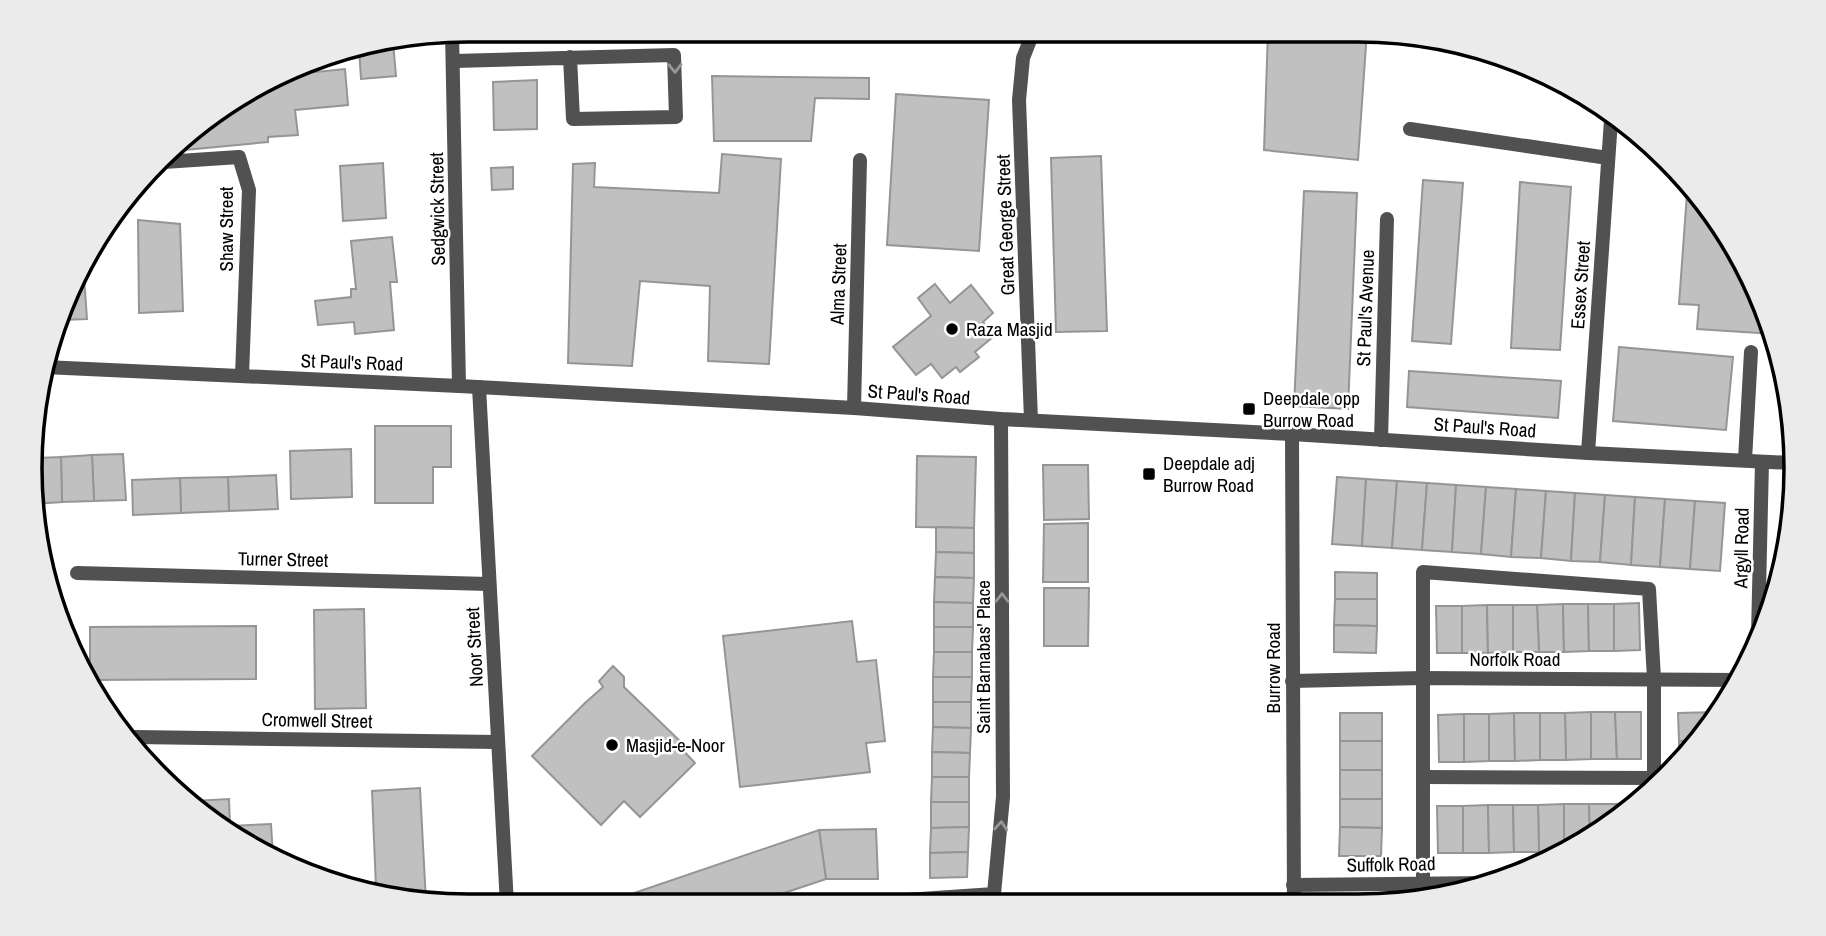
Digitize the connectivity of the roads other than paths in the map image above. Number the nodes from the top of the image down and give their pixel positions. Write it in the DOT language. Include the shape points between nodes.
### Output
graph roads {
  1 [pos="1029,42"];
  2 [pos="453,43"];
  3 [pos="570,57"];
  4 [pos="454,61"];
  5 [pos="1611,125"];
  6 [pos="1410,129"];
  7 [pos="1608,158"];
  8 [pos="860,160"];
  9 [pos="173,161"];
  10 [pos="1387,219"];
  11 [pos="1751,352"];
  12 [pos="55,367"];
  13 [pos="242,376"];
  14 [pos="459,386"];
  15 [pos="479,387"];
  16 [pos="854,408"];
  17 [pos="1001,419"];
  18 [pos="1031,420"];
  19 [pos="1292,434"];
  20 [pos="1381,440"];
  21 [pos="1588,453"];
  22 [pos="1745,460"];
  23 [pos="1762,462"];
  24 [pos="1784,463"];
  25 [pos="76,573"];
  26 [pos="489,583"];
  27 [pos="1761,605"];
  28 [pos="1423,678"];
  29 [pos="1654,679"];
  30 [pos="1728,680"];
  31 [pos="1292,681"];
  32 [pos="138,737"];
  33 [pos="498,742"];
  34 [pos="1654,774"];
  35 [pos="1424,777"];
  36 [pos="1645,783"];
  37 [pos="1422,883"];
  38 [pos="1453,883"];
  39 [pos="1293,885"];
  40 [pos="1422,889"];
  41 [pos="506,894"];
  42 [pos="995,894"];
  43 [pos="1294,894"];
  1 -- 18 [label="street, Great George Street" via="1019,100"];
  2 -- 4 [label="street, Sedgwick Street"];
  3 -- 3 [label="street, one-way" via="674,55 676,117 573,119"];
  3 -- 4 [label="street"];
  4 -- 14 [label="street, Sedgwick Street"];
  5 -- 7 [label="street, Essex Street"];
  6 -- 7 [label="street"];
  7 -- 21 [label="street, Essex Street"];
  8 -- 16 [label="street, Alma Street"];
  9 -- 13 [label="street, Shaw Street" via="239,157 249,190"];
  10 -- 20 [label="street, St Paul's Avenue"];
  11 -- 22 [label="street"];
  12 -- 13 [label="street, St Paul's Road"];
  13 -- 14 [label="street, St Paul's Road"];
  14 -- 15 [label="street, St Paul's Road"];
  15 -- 16 [label="street, St Paul's Road"];
  15 -- 26 [label="street, Noor Street"];
  16 -- 17 [label="street, St Paul's Road"];
  17 -- 18 [label="street, St Paul's Road"];
  42 -- 17 [label="street, Saint Barnabas' Place, one-way" via="1003,797"];
  18 -- 19 [label="street, St Paul's Road"];
  19 -- 20 [label="street, St Paul's Road"];
  19 -- 31 [label="street, Burrow Road"];
  20 -- 21 [label="street, St Paul's Road"];
  21 -- 22 [label="street, St Paul's Road"];
  22 -- 23 [label="street, St Paul's Road"];
  23 -- 24 [label="street, St Paul's Road"];
  23 -- 27 [label="street, Argyll Road"];
  25 -- 26 [label="street, Turner Street"];
  26 -- 33 [label="street, Noor Street"];
  28 -- 29 [label="street, Norfolk Road"];
  28 -- 29 [label="street" via="1423,572 1649,589"];
  28 -- 31 [label="street, Norfolk Road"];
  28 -- 35 [label="street"];
  29 -- 30 [label="street, Norfolk Road"];
  29 -- 34 [label="street"];
  31 -- 39 [label="street, Burrow Road"];
  32 -- 33 [label="street, Cromwell Street"];
  33 -- 41 [label="street, Noor Street"];
  35 -- 36 [label="street"];
  35 -- 37 [label="street"];
  37 -- 38 [label="street, Suffolk Road"];
  37 -- 39 [label="street, Suffolk Road"];
  37 -- 40 [label="street"];
  39 -- 43 [label="street, Burrow Road"];
}
